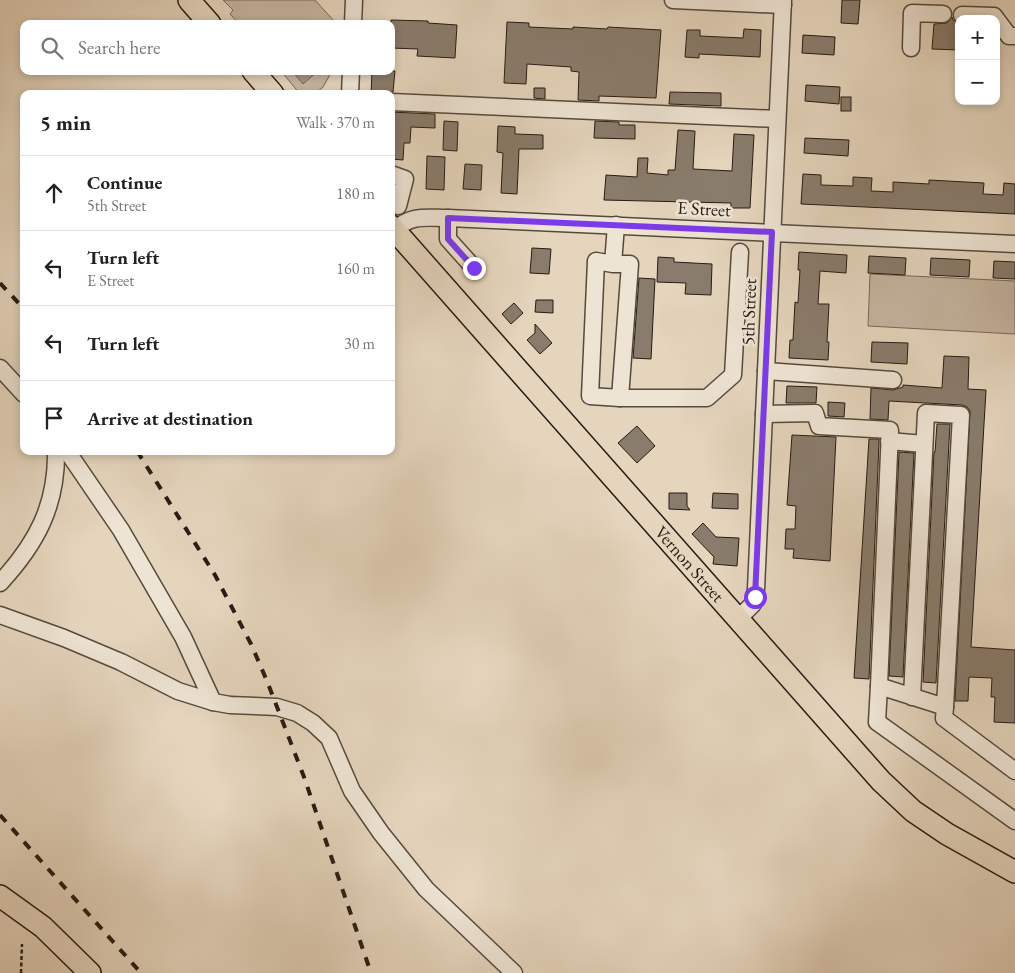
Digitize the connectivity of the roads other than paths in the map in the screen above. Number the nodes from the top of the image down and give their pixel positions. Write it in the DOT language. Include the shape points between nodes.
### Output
graph roads {
  1 [pos="189,0"];
  2 [pos="354,0"];
  3 [pos="673,0"];
  4 [pos="783,2"];
  5 [pos="913,6"];
  6 [pos="943,14"];
  7 [pos="206,20"];
  8 [pos="353,20"];
  9 [pos="1000,24"];
  10 [pos="1015,36"];
  11 [pos="911,48"];
  12 [pos="256,75"];
  13 [pos="351,75"];
  14 [pos="270,90"];
  15 [pos="350,90"];
  16 [pos="395,102"];
  17 [pos="778,119"];
  18 [pos="395,175"];
  19 [pos="398,206"];
  20 [pos="448,218"];
  21 [pos="616,226"];
  22 [pos="395,227"];
  23 [pos="395,230"];
  24 [pos="772,232"];
  25 [pos="1015,244"];
  26 [pos="740,252"];
  27 [pos="613,264"];
  28 [pos="474,268"];
  29 [pos="0,368"];
  30 [pos="766,371"];
  31 [pos="893,380"];
  32 [pos="20,390"];
  33 [pos="620,398"];
  34 [pos="764,414"];
  35 [pos="890,441"];
  36 [pos="924,444"];
  37 [pos="56,455"];
  38 [pos="70,455"];
  39 [pos="0,583"];
  40 [pos="0,615"];
  41 [pos="738,619"];
  42 [pos="879,686"];
  43 [pos="912,697"];
  44 [pos="213,702"];
  45 [pos="945,707"];
  46 [pos="1015,771"];
  47 [pos="1015,821"];
  48 [pos="1015,854"];
  49 [pos="984,855"];
  50 [pos="1015,872"];
  51 [pos="0,896"];
  52 [pos="90,973"];
  53 [pos="514,973"];
  1 -- 7 [label="main road"];
  2 -- 8 [label="street"];
  3 -- 4 [label="street"];
  4 -- 17 [label="street, 5th Street"];
  5 -- 6 [label="street"];
  5 -- 11 [label="street"];
  9 -- 10 [label="street" via="1009,36"];
  12 -- 14 [label="main road"];
  13 -- 15 [label="street"];
  16 -- 17 [label="street"];
  17 -- 24 [label="street, 5th Street"];
  18 -- 19 [label="street" via="405,179"];
  20 -- 21 [label="street, E Street"];
  20 -- 22 [label="street, E Street" via="412,218"];
  20 -- 28 [label="street" via="448,239"];
  21 -- 24 [label="street, E Street"];
  21 -- 27 [label="street"];
  23 -- 41 [label="main road, Vernon Street"];
  24 -- 25 [label="street, E Street"];
  24 -- 30 [label="street, 5th Street"];
  26 -- 33 [label="street" via="733,375 707,398"];
  27 -- 33 [label="street" via="630,264"];
  27 -- 33 [label="street" via="596,262 590,396"];
  29 -- 32 [label="street"];
  30 -- 31 [label="street"];
  30 -- 34 [label="street, 5th Street"];
  34 -- 35 [label="street" via="815,413 819,426 890,430"];
  34 -- 41 [label="street, 5th Street" via="756,589 753,604"];
  35 -- 36 [label="street"];
  35 -- 42 [label="street"];
  36 -- 43 [label="street"];
  36 -- 45 [label="street" via="926,413 961,415"];
  37 -- 39 [label="street" via="55,481 36,536"];
  38 -- 44 [label="street" via="121,530 193,658"];
  40 -- 44 [label="street" via="121,662 178,691"];
  41 -- 49 [label="main road, Vernon Street" via="887,787 913,811"];
  42 -- 43 [label="street"];
  42 -- 47 [label="street" via="877,722"];
  43 -- 45 [label="street"];
  44 -- 53 [label="street" via="277,706 313,723 329,738 352,791 426,889"];
  45 -- 46 [label="street" via="944,718"];
  48 -- 49 [label="main road"];
  49 -- 50 [label="main road, Vernon Street"];
  51 -- 52 [label="main road" via="43,926"];
}
